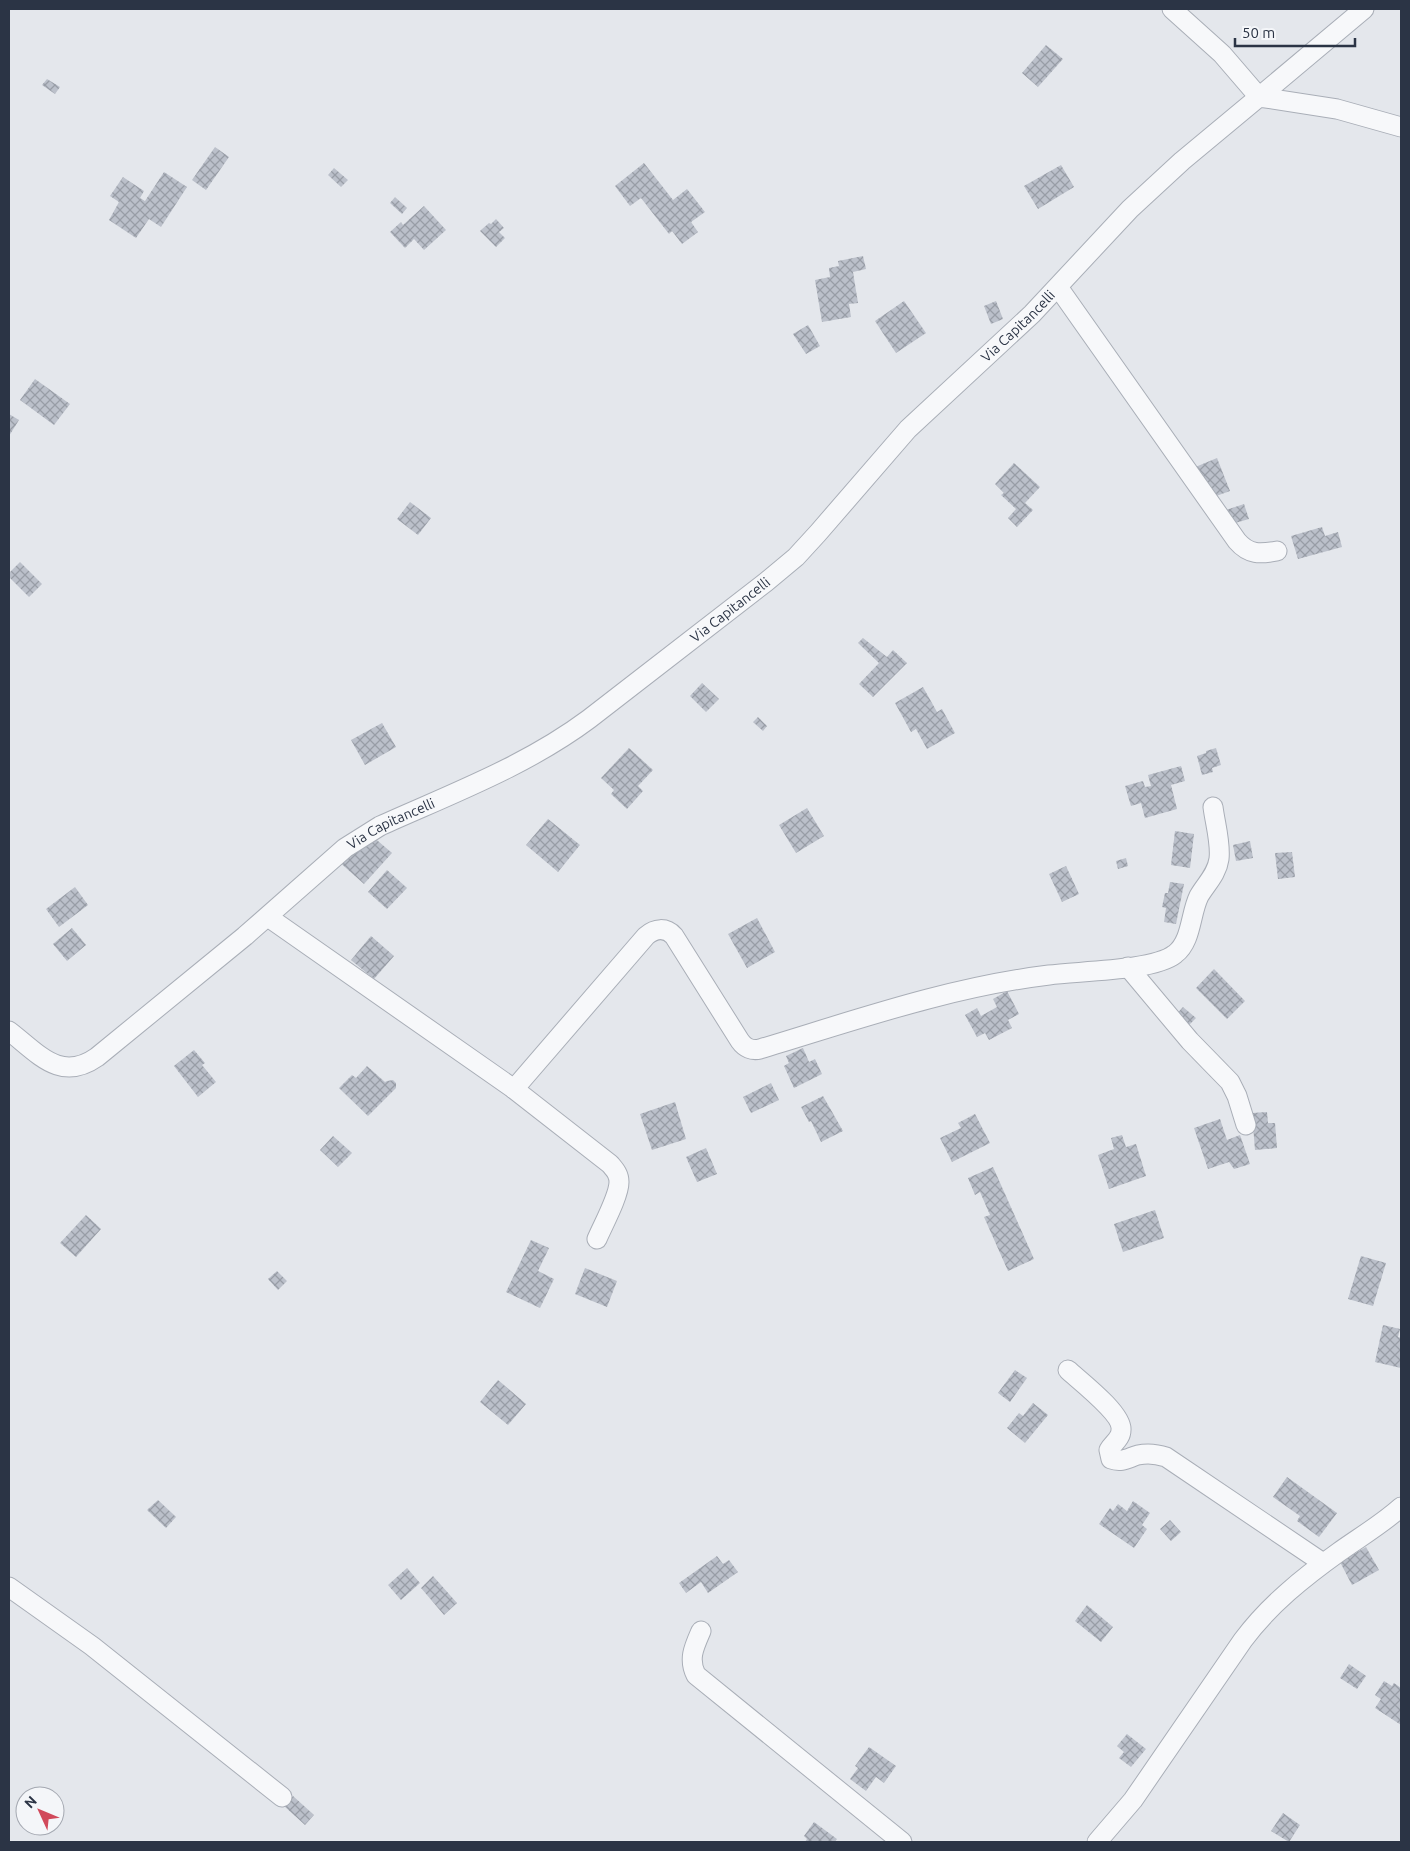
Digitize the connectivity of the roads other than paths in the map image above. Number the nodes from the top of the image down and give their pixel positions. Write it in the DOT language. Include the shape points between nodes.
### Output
graph roads {
  1 [pos="1172,9"];
  2 [pos="1364,9"];
  3 [pos="1259,97"];
  4 [pos="1401,128"];
  5 [pos="1058,287"];
  6 [pos="1277,551"];
  7 [pos="1213,807"];
  8 [pos="268,917"];
  9 [pos="1128,967"];
  10 [pos="9,1031"];
  11 [pos="514,1089"];
  12 [pos="1246,1125"];
  13 [pos="597,1239"];
  14 [pos="1068,1370"];
  15 [pos="1401,1507"];
  16 [pos="1323,1564"];
  17 [pos="9,1587"];
  18 [pos="701,1631"];
  19 [pos="282,1797"];
  20 [pos="902,1842"];
  21 [pos="1097,1842"];
  1 -- 3 [label="street" via="1222,54"];
  2 -- 3 [label="street, Via Capitancelli"];
  3 -- 4 [label="street" via="1337,109"];
  3 -- 5 [label="street, Via Capitancelli" via="1130,208"];
  5 -- 6 [label="street" via="1237,541 1254,553"];
  5 -- 8 [label="street, Via Capitancelli" via="913,424 812,541 766,582 568,734 510,768 365,834"];
  7 -- 9 [label="street" via="1218,862 1197,901 1183,946 1168,959"];
  8 -- 10 [label="street, Via Capitancelli" via="86,1064 68,1068 56,1065"];
  8 -- 11 [label="street"];
  9 -- 11 [label="street" via="1035,977 949,993 752,1050 740,1041 674,936 666,930 656,929 646,936"];
  9 -- 12 [label="street" via="1180,1030 1230,1082"];
  11 -- 13 [label="street" via="610,1164 617,1174 617,1193"];
  14 -- 16 [label="street" via="1120,1422 1121,1434 1109,1450 1111,1459 1126,1461 1144,1454 1166,1457"];
  15 -- 16 [label="street"];
  16 -- 21 [label="street" via="1252,1628 1133,1800"];
  17 -- 19 [label="street" via="92,1646"];
  18 -- 20 [label="street" via="691,1655 696,1675"];
}
